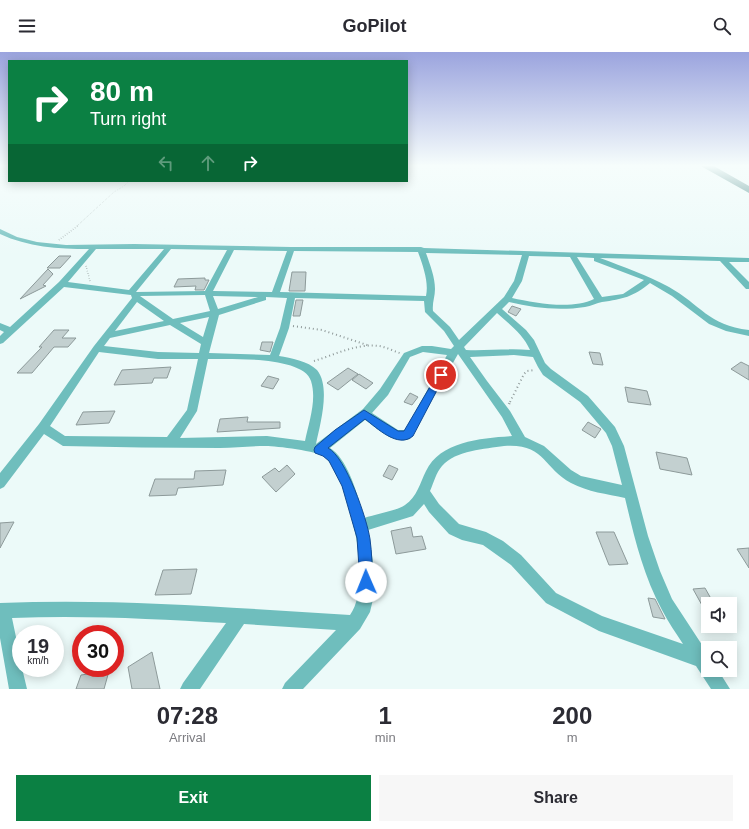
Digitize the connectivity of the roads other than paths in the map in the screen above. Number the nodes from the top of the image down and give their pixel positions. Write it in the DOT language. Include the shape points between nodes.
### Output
graph roads {
  1 [pos="0,231"];
  2 [pos="94,247"];
  3 [pos="169,247"];
  4 [pos="232,248"];
  5 [pos="291,249"];
  6 [pos="421,249"];
  7 [pos="526,253"];
  8 [pos="572,255"];
  9 [pos="589,256"];
  10 [pos="722,259"];
  11 [pos="749,260"];
  12 [pos="649,280"];
  13 [pos="62,284"];
  14 [pos="749,287"];
  15 [pos="208,293"];
  16 [pos="134,295"];
  17 [pos="273,296"];
  18 [pos="291,296"];
  19 [pos="407,298"];
  20 [pos="429,298"];
  21 [pos="507,299"];
  22 [pos="598,300"];
  23 [pos="497,309"];
  24 [pos="429,312"];
  25 [pos="215,313"];
  26 [pos="170,321"];
  27 [pos="0,326"];
  28 [pos="10,331"];
  29 [pos="749,332"];
  30 [pos="106,336"];
  31 [pos="0,341"];
  32 [pos="206,343"];
  33 [pos="97,348"];
  34 [pos="458,351"];
  35 [pos="536,354"];
  36 [pos="204,356"];
  37 [pos="273,359"];
  38 [pos="364,414"];
  39 [pos="43,427"];
  40 [pos="521,441"];
  41 [pos="170,443"];
  42 [pos="314,449"];
  43 [pos="0,483"];
  44 [pos="424,493"];
  45 [pos="630,493"];
  46 [pos="360,526"];
  47 [pos="2,611"];
  48 [pos="240,617"];
  49 [pos="354,623"];
  50 [pos="701,658"];
  51 [pos="701,664"];
  52 [pos="713,677"];
  53 [pos="18,689"];
  54 [pos="189,689"];
  55 [pos="291,689"];
  56 [pos="721,689"];
  1 -- 2 [label="street" via="15,238 50,246"];
  2 -- 3 [label="street"];
  2 -- 13 [label="street"];
  3 -- 4 [label="street"];
  3 -- 16 [label="street"];
  4 -- 5 [label="street"];
  4 -- 15 [label="street"];
  5 -- 6 [label="street"];
  5 -- 17 [label="street"];
  6 -- 7 [label="street"];
  6 -- 20 [label="street" via="430,278"];
  7 -- 8 [label="street"];
  7 -- 21 [label="street" via="518,281"];
  8 -- 9 [label="street"];
  8 -- 22 [label="street"];
  9 -- 10 [label="street"];
  9 -- 12 [label="street"];
  10 -- 11 [label="street"];
  10 -- 14 [label="street"];
  12 -- 22 [label="street" via="620,299"];
  12 -- 29 [label="street" via="675,294 713,323 727,329"];
  13 -- 16 [label="street"];
  13 -- 28 [label="street"];
  15 -- 16 [label="street"];
  15 -- 17 [label="street"];
  15 -- 25 [label="street"];
  16 -- 26 [label="street"];
  16 -- 30 [label="street"];
  17 -- 18 [label="street"];
  17 -- 25 [label="street"];
  18 -- 19 [label="street"];
  18 -- 37 [label="street" via="286,325"];
  19 -- 20 [label="street"];
  19 -- 24 [label="street"];
  20 -- 24 [label="street"];
  21 -- 22 [label="street" via="550,308 594,303"];
  21 -- 23 [label="street"];
  23 -- 34 [label="street" via="478,326"];
  23 -- 35 [label="street" via="523,332"];
  24 -- 34 [label="street" via="447,329"];
  25 -- 26 [label="street"];
  25 -- 32 [label="street"];
  26 -- 30 [label="street"];
  26 -- 32 [label="street"];
  27 -- 28 [label="street"];
  28 -- 31 [label="street"];
  30 -- 33 [label="street"];
  32 -- 36 [label="street"];
  33 -- 36 [label="street" via="166,356"];
  33 -- 39 [label="street"];
  34 -- 35 [label="street"];
  34 -- 38 [label="street" via="422,349 407,355 384,392"];
  34 -- 38 [label="street" via="406,436 396,435"];
  34 -- 40 [label="street" via="506,414"];
  35 -- 45 [label="street" via="547,372 584,399 611,430 618,446"];
  36 -- 37 [label="street"];
  36 -- 41 [label="street" via="192,411"];
  37 -- 42 [label="street" via="303,365 313,372 318,383"];
  38 -- 42 [label="street"];
  39 -- 41 [label="street" via="62,441"];
  39 -- 43 [label="street"];
  40 -- 44 [label="street" via="512,440 458,450 447,455 435,464"];
  40 -- 45 [label="street" via="543,451 562,470 577,480"];
  41 -- 42 [label="street" via="267,441"];
  42 -- 46 [label="street" via="327,452 342,472"];
  44 -- 46 [label="street" via="408,511"];
  44 -- 51 [label="street" via="434,508 454,528 498,546 516,560 551,598 599,623"];
  45 -- 50 [label="street" via="653,573 667,604"];
  46 -- 49 [label="street" via="367,568 366,595 362,612"];
  47 -- 48 [label="street" via="135,610"];
  47 -- 53 [label="street"];
  48 -- 49 [label="street"];
  48 -- 54 [label="street"];
  49 -- 55 [label="street"];
  52 -- 56 [label="street"];
}
